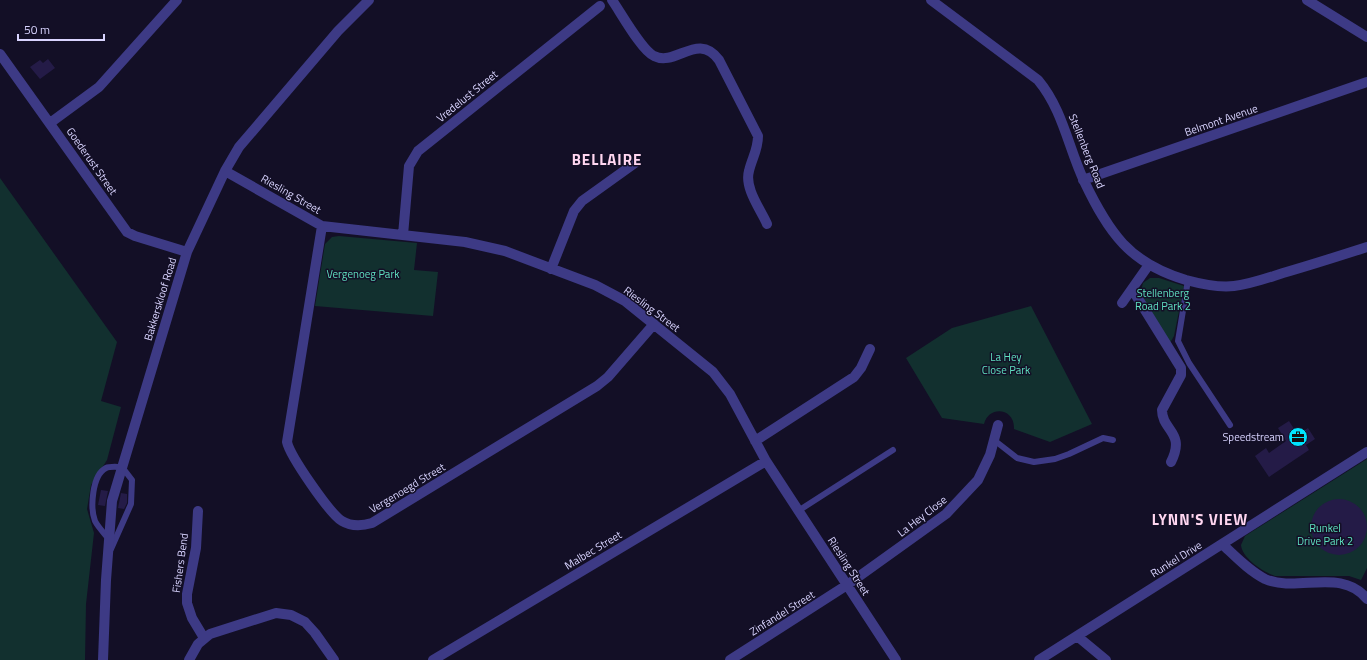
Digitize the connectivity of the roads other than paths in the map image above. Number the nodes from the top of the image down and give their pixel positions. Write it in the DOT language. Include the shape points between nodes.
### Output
graph roads {
  1 [pos="177,0"];
  2 [pos="369,0"];
  3 [pos="612,0"];
  4 [pos="1307,0"];
  5 [pos="934,1"];
  6 [pos="600,6"];
  7 [pos="1367,36"];
  8 [pos="0,54"];
  9 [pos="1367,82"];
  10 [pos="50,123"];
  11 [pos="635,163"];
  12 [pos="226,171"];
  13 [pos="1083,180"];
  14 [pos="767,224"];
  15 [pos="322,226"];
  16 [pos="403,235"];
  17 [pos="1367,247"];
  18 [pos="187,252"];
  19 [pos="1148,266"];
  20 [pos="552,269"];
  21 [pos="1188,280"];
  22 [pos="1132,289"];
  23 [pos="1122,303"];
  24 [pos="654,324"];
  25 [pos="870,349"];
  26 [pos="998,425"];
  27 [pos="1230,425"];
  28 [pos="994,440"];
  29 [pos="1113,440"];
  30 [pos="755,441"];
  31 [pos="893,450"];
  32 [pos="1367,452"];
  33 [pos="766,461"];
  34 [pos="1171,462"];
  35 [pos="122,467"];
  36 [pos="198,511"];
  37 [pos="798,511"];
  38 [pos="110,540"];
  39 [pos="1222,544"];
  40 [pos="108,554"];
  41 [pos="847,586"];
  42 [pos="1367,598"];
  43 [pos="1077,636"];
  44 [pos="204,638"];
  45 [pos="103,660"];
  46 [pos="189,660"];
  47 [pos="334,660"];
  48 [pos="433,660"];
  49 [pos="730,660"];
  50 [pos="896,660"];
  51 [pos="1039,660"];
  52 [pos="1106,660"];
  1 -- 10 [label="street" via="99,88"];
  2 -- 12 [label="street, Bakkerskloof Road" via="338,31 239,147"];
  3 -- 14 [label="street" via="650,54 662,58 702,49 714,53 719,60 758,136 748,180"];
  4 -- 7 [label="street"];
  5 -- 13 [label="street, Stellenberg Road" via="1038,80 1056,106"];
  6 -- 16 [label="street, Vredelust Street" via="418,151 409,166"];
  8 -- 10 [label="street, Goederust Street"];
  9 -- 13 [label="street, Belmont Avenue"];
  10 -- 18 [label="street, Goederust Street" via="127,232"];
  11 -- 20 [label="street" via="582,200 574,211"];
  12 -- 15 [label="street, Riesling Street"];
  12 -- 18 [label="street, Bakkerskloof Road"];
  13 -- 19 [label="street, Stellenberg Road" via="1105,222 1130,252"];
  15 -- 16 [label="street, Riesling Street"];
  15 -- 24 [label="street, Vergenoegd Street" via="288,442 294,457 334,515 349,524 360,526 372,523 597,386 608,377"];
  16 -- 20 [label="street, Riesling Street" via="486,246"];
  17 -- 21 [label="street, Stellenberg Road" via="1234,286 1218,287"];
  18 -- 35 [label="street, Bakkerskloof Road"];
  19 -- 21 [label="street, Stellenberg Road"];
  19 -- 22 [label="street"];
  20 -- 24 [label="street, Riesling Street" via="612,294"];
  21 -- 27 [label="lane" via="1178,341 1189,363"];
  22 -- 23 [label="street"];
  22 -- 34 [label="street" via="1181,368 1182,375 1162,410 1176,445"];
  24 -- 30 [label="street, Riesling Street" via="718,377"];
  25 -- 30 [label="street" via="854,377"];
  26 -- 28 [label="street, La Hey Close"];
  28 -- 29 [label="lane" via="1017,458 1034,462 1055,459 1104,438"];
  28 -- 41 [label="street, La Hey Close" via="978,480 956,505 922,533"];
  30 -- 33 [label="street, Riesling Street"];
  31 -- 37 [label="lane"];
  32 -- 39 [label="street, Runkel Drive"];
  33 -- 37 [label="street, Riesling Street"];
  33 -- 48 [label="street, Malbec Street"];
  35 -- 38 [label="street, Bakkerskloof Road" via="112,501"];
  35 -- 38 [label="lane" via="107,468 101,473 92,505 96,521"];
  35 -- 40 [label="lane" via="132,480 131,498 128,512"];
  36 -- 44 [label="street, Fishers Bend" via="196,548 187,603 192,618"];
  37 -- 41 [label="street, Riesling Street"];
  38 -- 40 [label="street, Bakkerskloof Road"];
  39 -- 42 [label="street" via="1256,574 1266,579 1279,582 1346,584"];
  39 -- 43 [label="street, Runkel Drive"];
  40 -- 45 [label="street, Bakkerskloof Road"];
  41 -- 49 [label="street, Zinfandel Street"];
  41 -- 50 [label="street, Riesling Street"];
  43 -- 51 [label="street, Runkel Drive"];
  43 -- 52 [label="street"];
  44 -- 46 [label="street"];
  44 -- 47 [label="street" via="268,614 284,613 298,618 310,627"];
}
